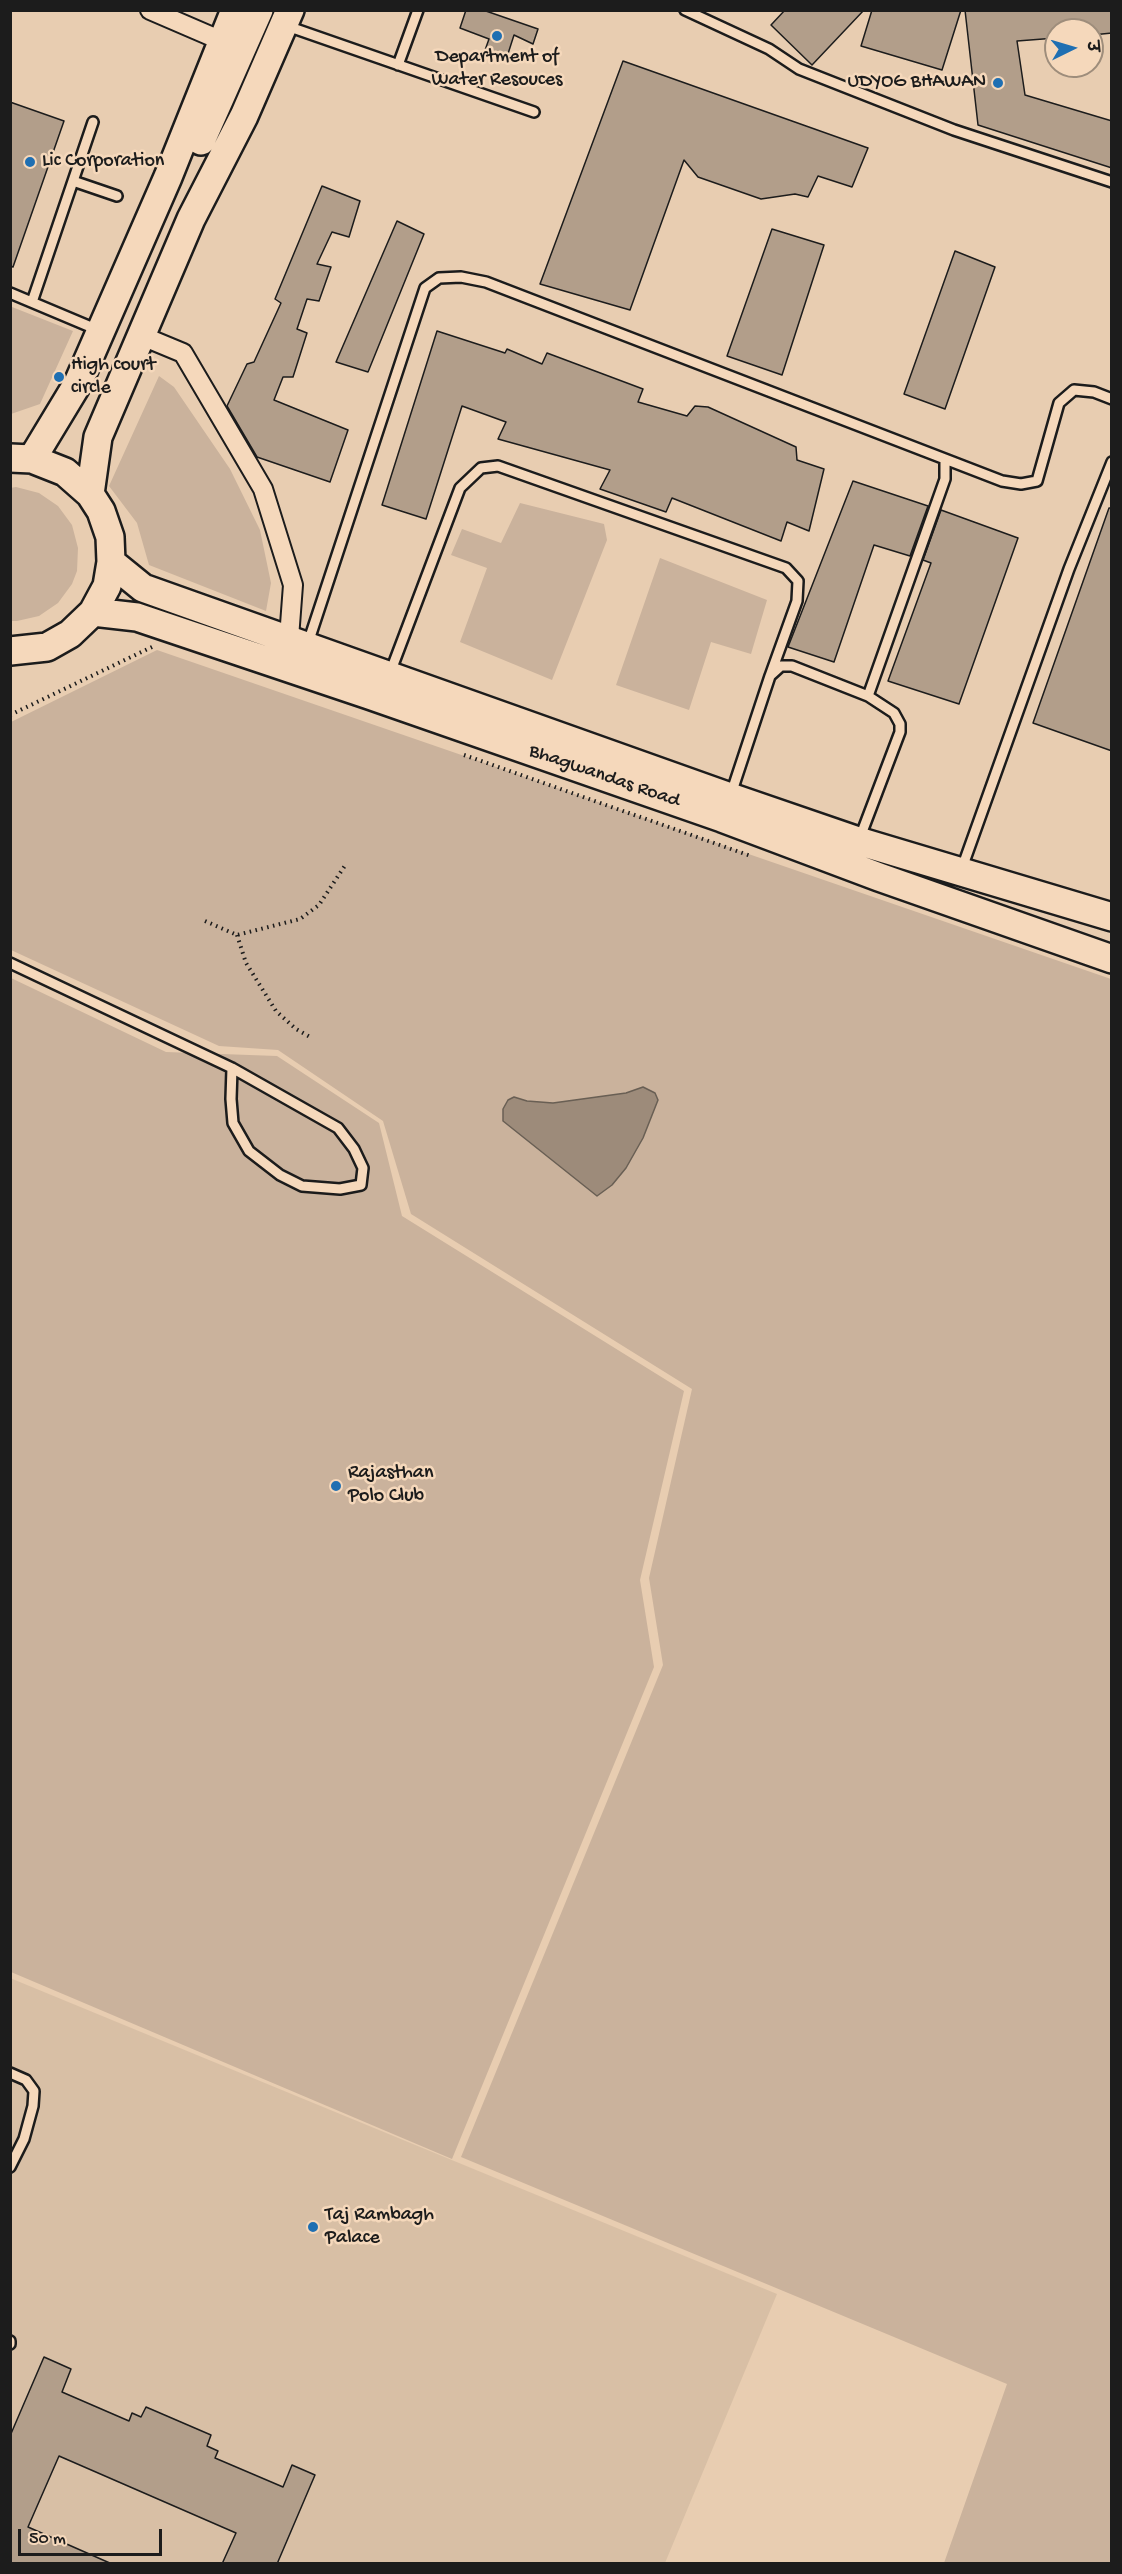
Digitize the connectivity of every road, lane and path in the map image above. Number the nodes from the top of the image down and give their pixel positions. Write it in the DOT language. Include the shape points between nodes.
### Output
graph roads {
  1 [pos="150,10"];
  2 [pos="235,10"];
  3 [pos="259,10"];
  4 [pos="417,10"];
  5 [pos="685,10"];
  6 [pos="287,18"];
  7 [pos="222,41"];
  8 [pos="398,65"];
  9 [pos="534,112"];
  10 [pos="93,122"];
  11 [pos="168,177"];
  12 [pos="73,181"];
  13 [pos="1112,182"];
  14 [pos="117,196"];
  15 [pos="10,293"];
  16 [pos="32,302"];
  17 [pos="101,331"];
  18 [pos="142,336"];
  19 [pos="1112,399"];
  20 [pos="21,459"];
  21 [pos="945,459"];
  22 [pos="1112,462"];
  23 [pos="90,494"];
  24 [pos="111,562"];
  25 [pos="93,612"];
  26 [pos="298,642"];
  27 [pos="155,646"];
  28 [pos="13,655"];
  29 [pos="389,676"];
  30 [pos="770,676"];
  31 [pos="868,696"];
  32 [pos="10,716"];
  33 [pos="459,753"];
  34 [pos="730,797"];
  35 [pos="858,841"];
  36 [pos="762,860"];
  37 [pos="346,864"];
  38 [pos="961,872"];
  39 [pos="1112,917"];
  40 [pos="204,921"];
  41 [pos="237,935"];
  42 [pos="1112,959"];
  43 [pos="10,963"];
  44 [pos="312,1038"];
  45 [pos="232,1068"];
  46 [pos="10,2073"];
  47 [pos="10,2167"];
  1 -- 7 [label="street"];
  2 -- 7 [label="street"];
  3 -- 11 [label="street" via="189,168"];
  4 -- 8 [label="lane"];
  5 -- 13 [label="lane" via="769,49 799,69 954,130"];
  6 -- 8 [label="lane"];
  6 -- 18 [label="street" via="244,116 191,219"];
  7 -- 11 [label="street"];
  8 -- 9 [label="lane"];
  10 -- 12 [label="lane"];
  11 -- 17 [label="street"];
  12 -- 14 [label="lane"];
  12 -- 16 [label="lane"];
  15 -- 16 [label="lane"];
  16 -- 17 [label="lane"];
  17 -- 20 [label="street" via="78,383"];
  18 -- 23 [label="street" via="98,437"];
  18 -- 26 [label="street" via="183,353 263,489 293,585"];
  19 -- 21 [label="lane" via="1074,390 1059,403 1037,481 1002,481"];
  20 -- 23 [label="street" via="65,472"];
  21 -- 26 [label="lane" via="486,282 439,278 425,288"];
  21 -- 31 [label="lane" via="945,479"];
  22 -- 38 [label="lane" via="1069,568"];
  23 -- 24 [label="street" via="110,537"];
  24 -- 25 [label="street" via="107,586"];
  24 -- 26 [label="street, Bhagwandas Road" via="143,588"];
  25 -- 28 [label="street" via="70,634 47,646"];
  25 -- 42 [label="street, Bhagwandas Road" via="137,617 347,687"];
  26 -- 29 [label="street, Bhagwandas Road"];
  27 -- 32 [label="path"];
  29 -- 30 [label="lane" via="460,488 481,468 498,466 786,568 798,580 797,601"];
  29 -- 34 [label="street, Bhagwandas Road"];
  30 -- 31 [label="lane" via="781,666 792,666"];
  30 -- 34 [label="lane"];
  31 -- 35 [label="lane" via="894,713 900,732"];
  33 -- 36 [label="path"];
  34 -- 35 [label="street, Bhagwandas Road"];
  35 -- 38 [label="street, Bhagwandas Road"];
  37 -- 41 [label="path" via="319,905 300,919"];
  38 -- 39 [label="street, Bhagwandas Road"];
  40 -- 41 [label="path"];
  41 -- 44 [label="path" via="246,963 276,1011"];
  43 -- 45 [label="lane"];
  45 -- 45 [label="lane" via="233,1123 249,1151 302,1186 340,1189 360,1185 363,1168 338,1128"];
  46 -- 47 [label="lane" via="26,2080 34,2091 24,2139"];
}
